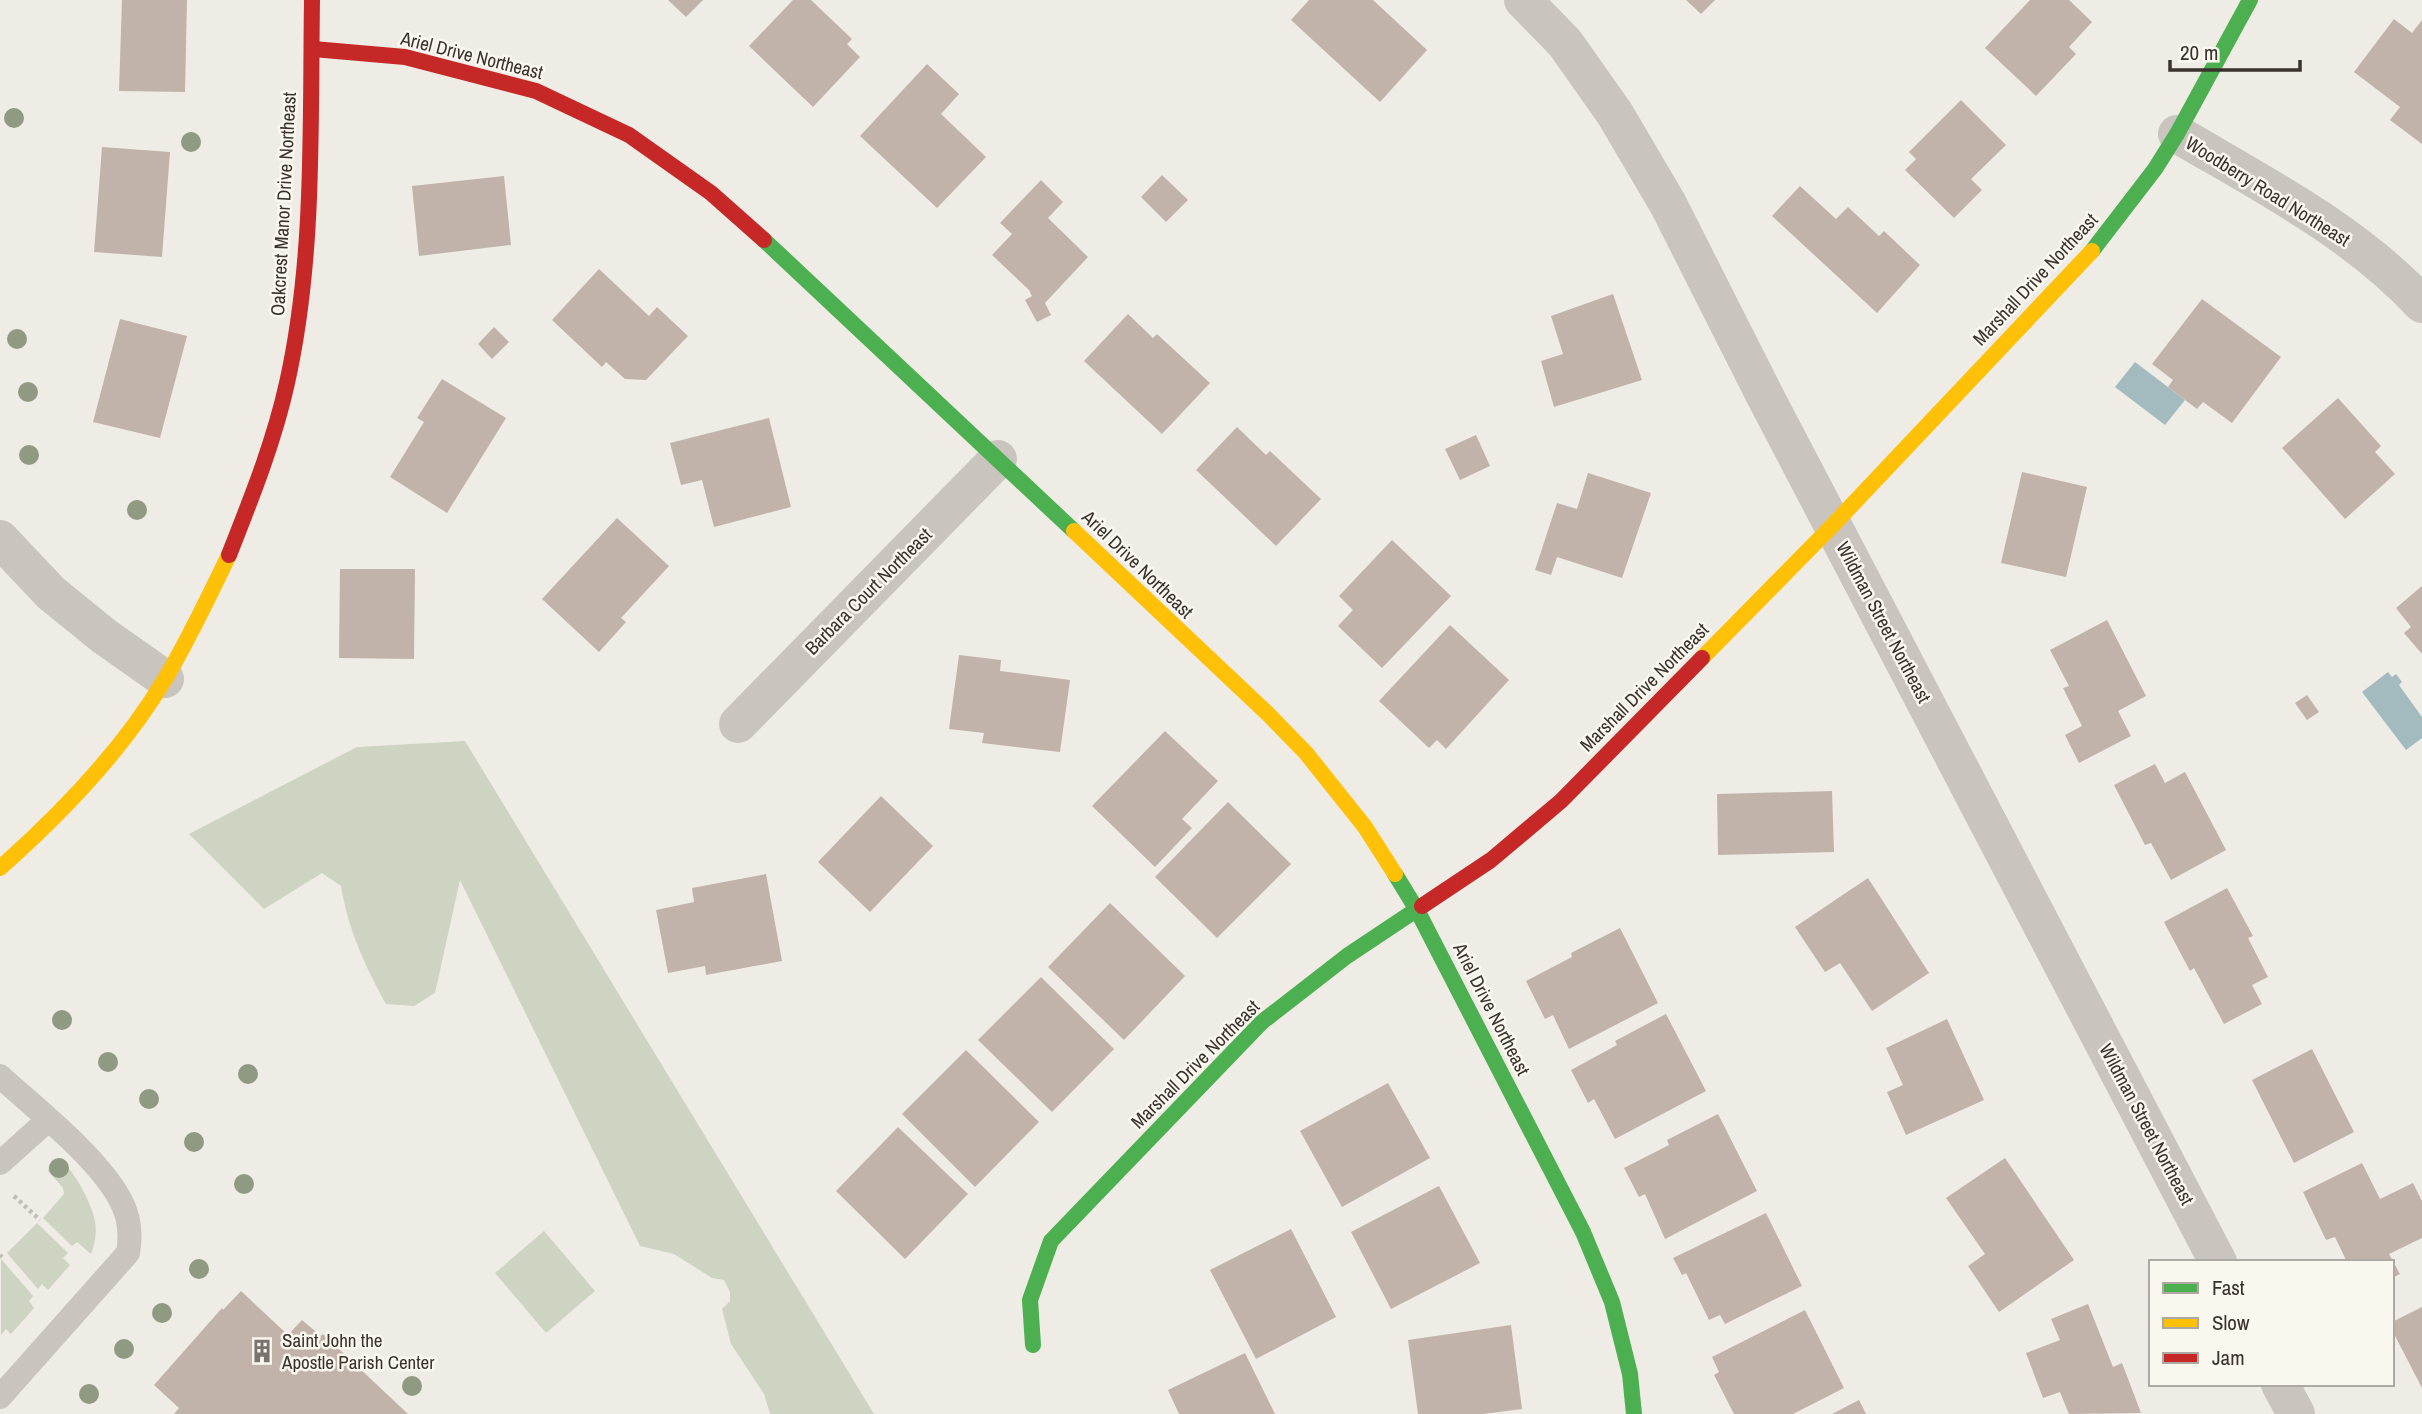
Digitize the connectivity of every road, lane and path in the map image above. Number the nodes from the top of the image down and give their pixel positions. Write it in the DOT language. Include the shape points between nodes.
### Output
graph roads {
  1 [pos="312,0"];
  2 [pos="1523,0"];
  3 [pos="2250,0"];
  4 [pos="313,49"];
  5 [pos="2177,134"];
  6 [pos="2422,304"];
  7 [pos="998,459"];
  8 [pos="1833,525"];
  9 [pos="0,539"];
  10 [pos="165,679"];
  11 [pos="737,724"];
  12 [pos="0,868"];
  13 [pos="1417,910"];
  14 [pos="0,1076"];
  15 [pos="48,1120"];
  16 [pos="0,1163"];
  17 [pos="14,1196"];
  18 [pos="40,1220"];
  19 [pos="2217,1260"];
  20 [pos="1033,1345"];
  21 [pos="2281,1386"];
  22 [pos="0,1397"];
  23 [pos="1634,1414"];
  24 [pos="2295,1414"];
  1 -- 4 [label="street, Oakcrest Manor Drive Northeast"];
  2 -- 8 [label="street, Wildman Street Northeast" via="1565,43 1615,114 1668,204"];
  3 -- 5 [label="street, Marshall Drive Northeast"];
  4 -- 7 [label="street, Ariel Drive Northeast" via="405,57 537,91 629,135 711,193"];
  4 -- 10 [label="street, Oakcrest Manor Drive Northeast" via="301,304 287,384 261,473 229,556"];
  5 -- 6 [label="street, Woodberry Road Northeast" via="2340,234"];
  5 -- 8 [label="street, Marshall Drive Northeast" via="2101,242"];
  7 -- 11 [label="street, Barbara Court Northeast"];
  7 -- 13 [label="street, Ariel Drive Northeast" via="1306,754 1365,827"];
  8 -- 13 [label="street, Marshall Drive Northeast" via="1561,801 1491,860"];
  8 -- 19 [label="street, Wildman Street Northeast"];
  9 -- 10 [label="street" via="51,593"];
  10 -- 12 [label="street, Oakcrest Manor Drive Northeast" via="94,774"];
  13 -- 20 [label="street, Marshall Drive Northeast" via="1262,1022 1051,1241 1030,1300"];
  13 -- 23 [label="street, Ariel Drive Northeast" via="1583,1232 1612,1301 1630,1374"];
  14 -- 15 [label="lane"];
  15 -- 16 [label="lane"];
  15 -- 22 [label="lane" via="90,1159 121,1201 132,1234 128,1254"];
  17 -- 18 [label="path"];
  21 -- 24 [label="street"];
}
